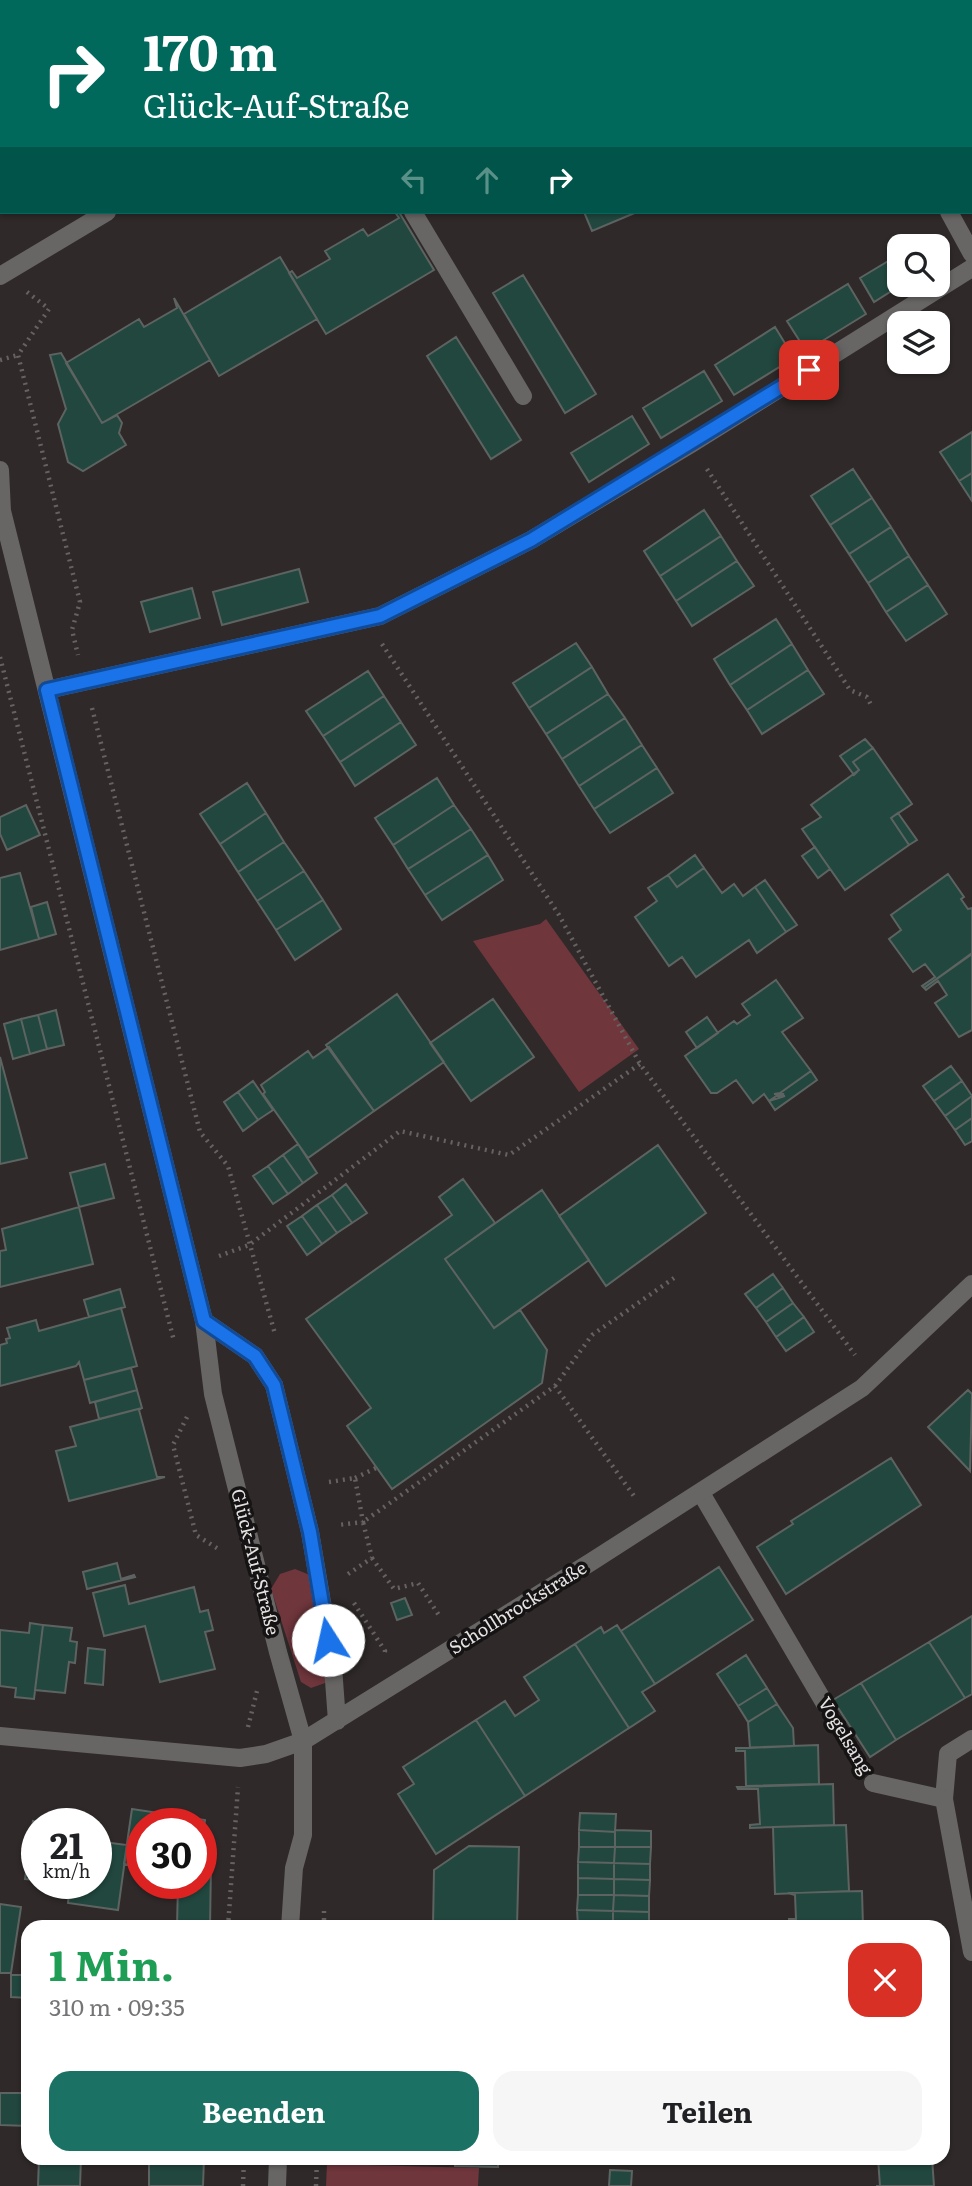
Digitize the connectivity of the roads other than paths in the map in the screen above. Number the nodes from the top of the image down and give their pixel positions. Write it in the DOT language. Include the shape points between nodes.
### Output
graph roads {
  1 [pos="104,214"];
  2 [pos="415,214"];
  3 [pos="950,214"];
  4 [pos="972,254"];
  5 [pos="972,268"];
  6 [pos="5,274"];
  7 [pos="523,396"];
  8 [pos="0,470"];
  9 [pos="1,509"];
  10 [pos="47,690"];
  11 [pos="972,1284"];
  12 [pos="204,1321"];
  13 [pos="701,1493"];
  14 [pos="825,1704"];
  15 [pos="337,1721"];
  16 [pos="0,1736"];
  17 [pos="972,1739"];
  18 [pos="303,1741"];
  19 [pos="873,1783"];
  20 [pos="944,1799"];
  21 [pos="290,1920"];
  22 [pos="972,1952"];
  23 [pos="278,2165"];
  24 [pos="277,2186"];
  1 -- 6 [label="street"];
  2 -- 7 [label="street"];
  3 -- 4 [label="street"];
  5 -- 10 [label="street" via="531,540 380,616"];
  8 -- 9 [label="street, Glück-Auf-Straße"];
  9 -- 10 [label="street, Glück-Auf-Straße"];
  10 -- 12 [label="street, Glück-Auf-Straße"];
  11 -- 13 [label="street, Schollbrockstraße" via="872,1379"];
  12 -- 15 [label="street" via="255,1356 274,1385 310,1532 333,1667"];
  12 -- 18 [label="street, Glück-Auf-Straße" via="213,1394"];
  13 -- 14 [label="street, Vogelsang"];
  13 -- 15 [label="street, Schollbrockstraße"];
  15 -- 18 [label="street, Schollbrockstraße"];
  16 -- 18 [label="street, Schollbrockstraße" via="240,1758"];
  17 -- 20 [label="street" via="948,1754"];
  18 -- 21 [label="street, Glück-Auf-Straße" via="303,1835 294,1868"];
  19 -- 20 [label="street, Vogelsang"];
  20 -- 22 [label="street"];
  23 -- 24 [label="street"];
}
